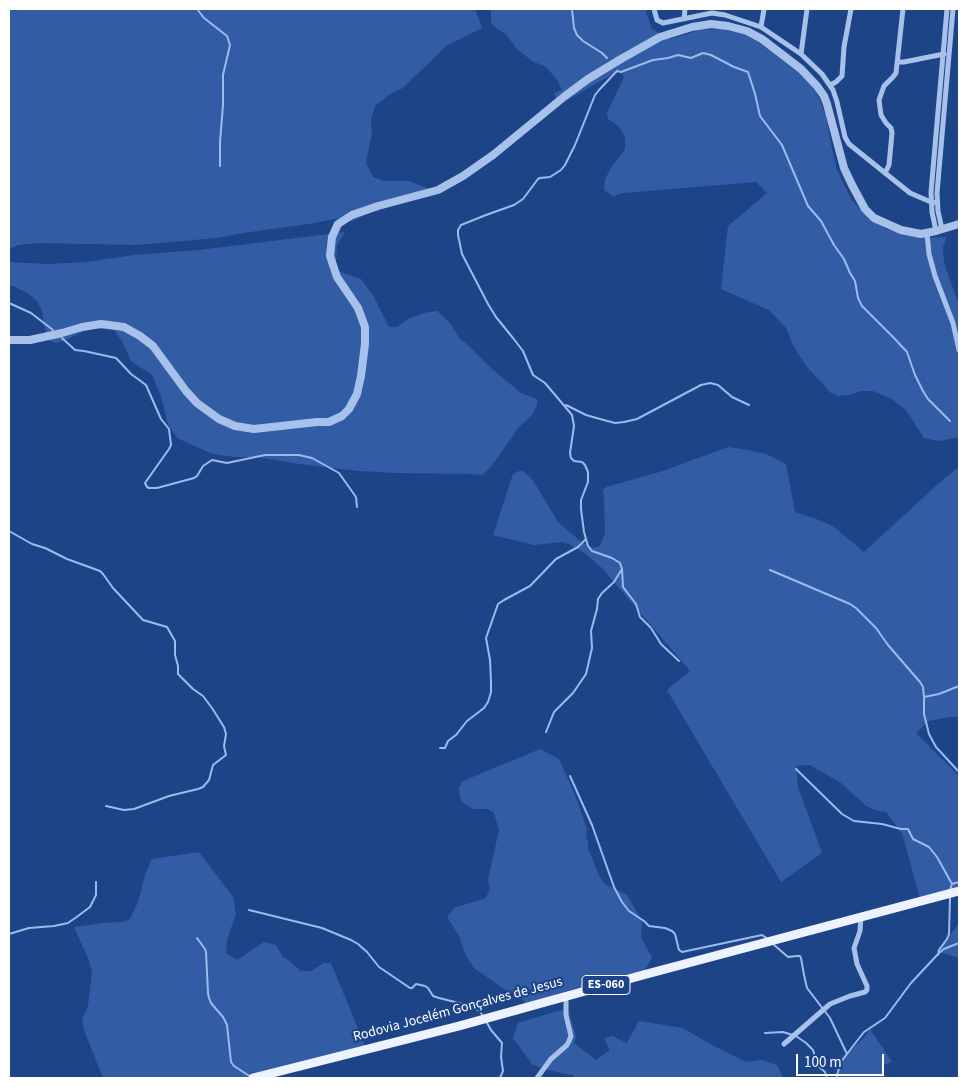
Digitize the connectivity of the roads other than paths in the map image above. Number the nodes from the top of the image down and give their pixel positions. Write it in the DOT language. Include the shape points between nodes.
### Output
graph roads {
  1 [pos="654,9"];
  2 [pos="685,9"];
  3 [pos="764,9"];
  4 [pos="807,9"];
  5 [pos="851,9"];
  6 [pos="903,9"];
  7 [pos="947,9"];
  8 [pos="953,9"];
  9 [pos="719,11"];
  10 [pos="684,19"];
  11 [pos="761,27"];
  12 [pos="801,54"];
  13 [pos="946,54"];
  14 [pos="898,62"];
  15 [pos="830,85"];
  16 [pos="885,173"];
  17 [pos="934,202"];
  18 [pos="959,224"];
  19 [pos="940,230"];
  20 [pos="927,233"];
  21 [pos="9,340"];
  22 [pos="959,350"];
  23 [pos="959,891"];
  24 [pos="861,917"];
  25 [pos="566,996"];
  26 [pos="784,1044"];
  27 [pos="253,1078"];
  28 [pos="538,1078"];
  1 -- 10 [label="street" via="656,18 661,22"];
  2 -- 10 [label="street"];
  3 -- 11 [label="street"];
  4 -- 12 [label="street"];
  5 -- 15 [label="street" via="842,76"];
  6 -- 14 [label="street"];
  7 -- 13 [label="street"];
  8 -- 13 [label="street"];
  9 -- 10 [label="street"];
  9 -- 11 [label="street"];
  11 -- 12 [label="street"];
  12 -- 15 [label="street"];
  13 -- 14 [label="street"];
  13 -- 17 [label="street" via="931,183"];
  14 -- 16 [label="street" via="895,75 884,86 879,100 881,115 892,132 890,162"];
  15 -- 16 [label="street" via="847,142"];
  16 -- 17 [label="street" via="913,195"];
  17 -- 19 [label="street" via="932,212"];
  18 -- 19 [label="street"];
  19 -- 20 [label="street"];
  20 -- 21 [label="street" via="902,230 874,218 865,209 844,168 824,96 801,69 747,31 711,24 660,37 588,79 492,155 438,190 378,206 338,224 332,237 330,256 337,277 358,308 366,328 357,394 349,409 336,419 254,429 235,426 197,403 153,346 124,328 101,324 30,340"];
  20 -- 22 [label="street" via="933,269 953,323"];
  23 -- 24 [label="main road, Rodovia Jocelém Gonçalves de Jesus / ES-060"];
  24 -- 25 [label="main road, Rodovia Jocelém Gonçalves de Jesus / ES-060"];
  24 -- 26 [label="street" via="854,948 867,990 830,1004"];
  25 -- 27 [label="main road, Rodovia Jocelém Gonçalves de Jesus / ES-060"];
  25 -- 28 [label="street" via="570,1041 551,1059"];
}
